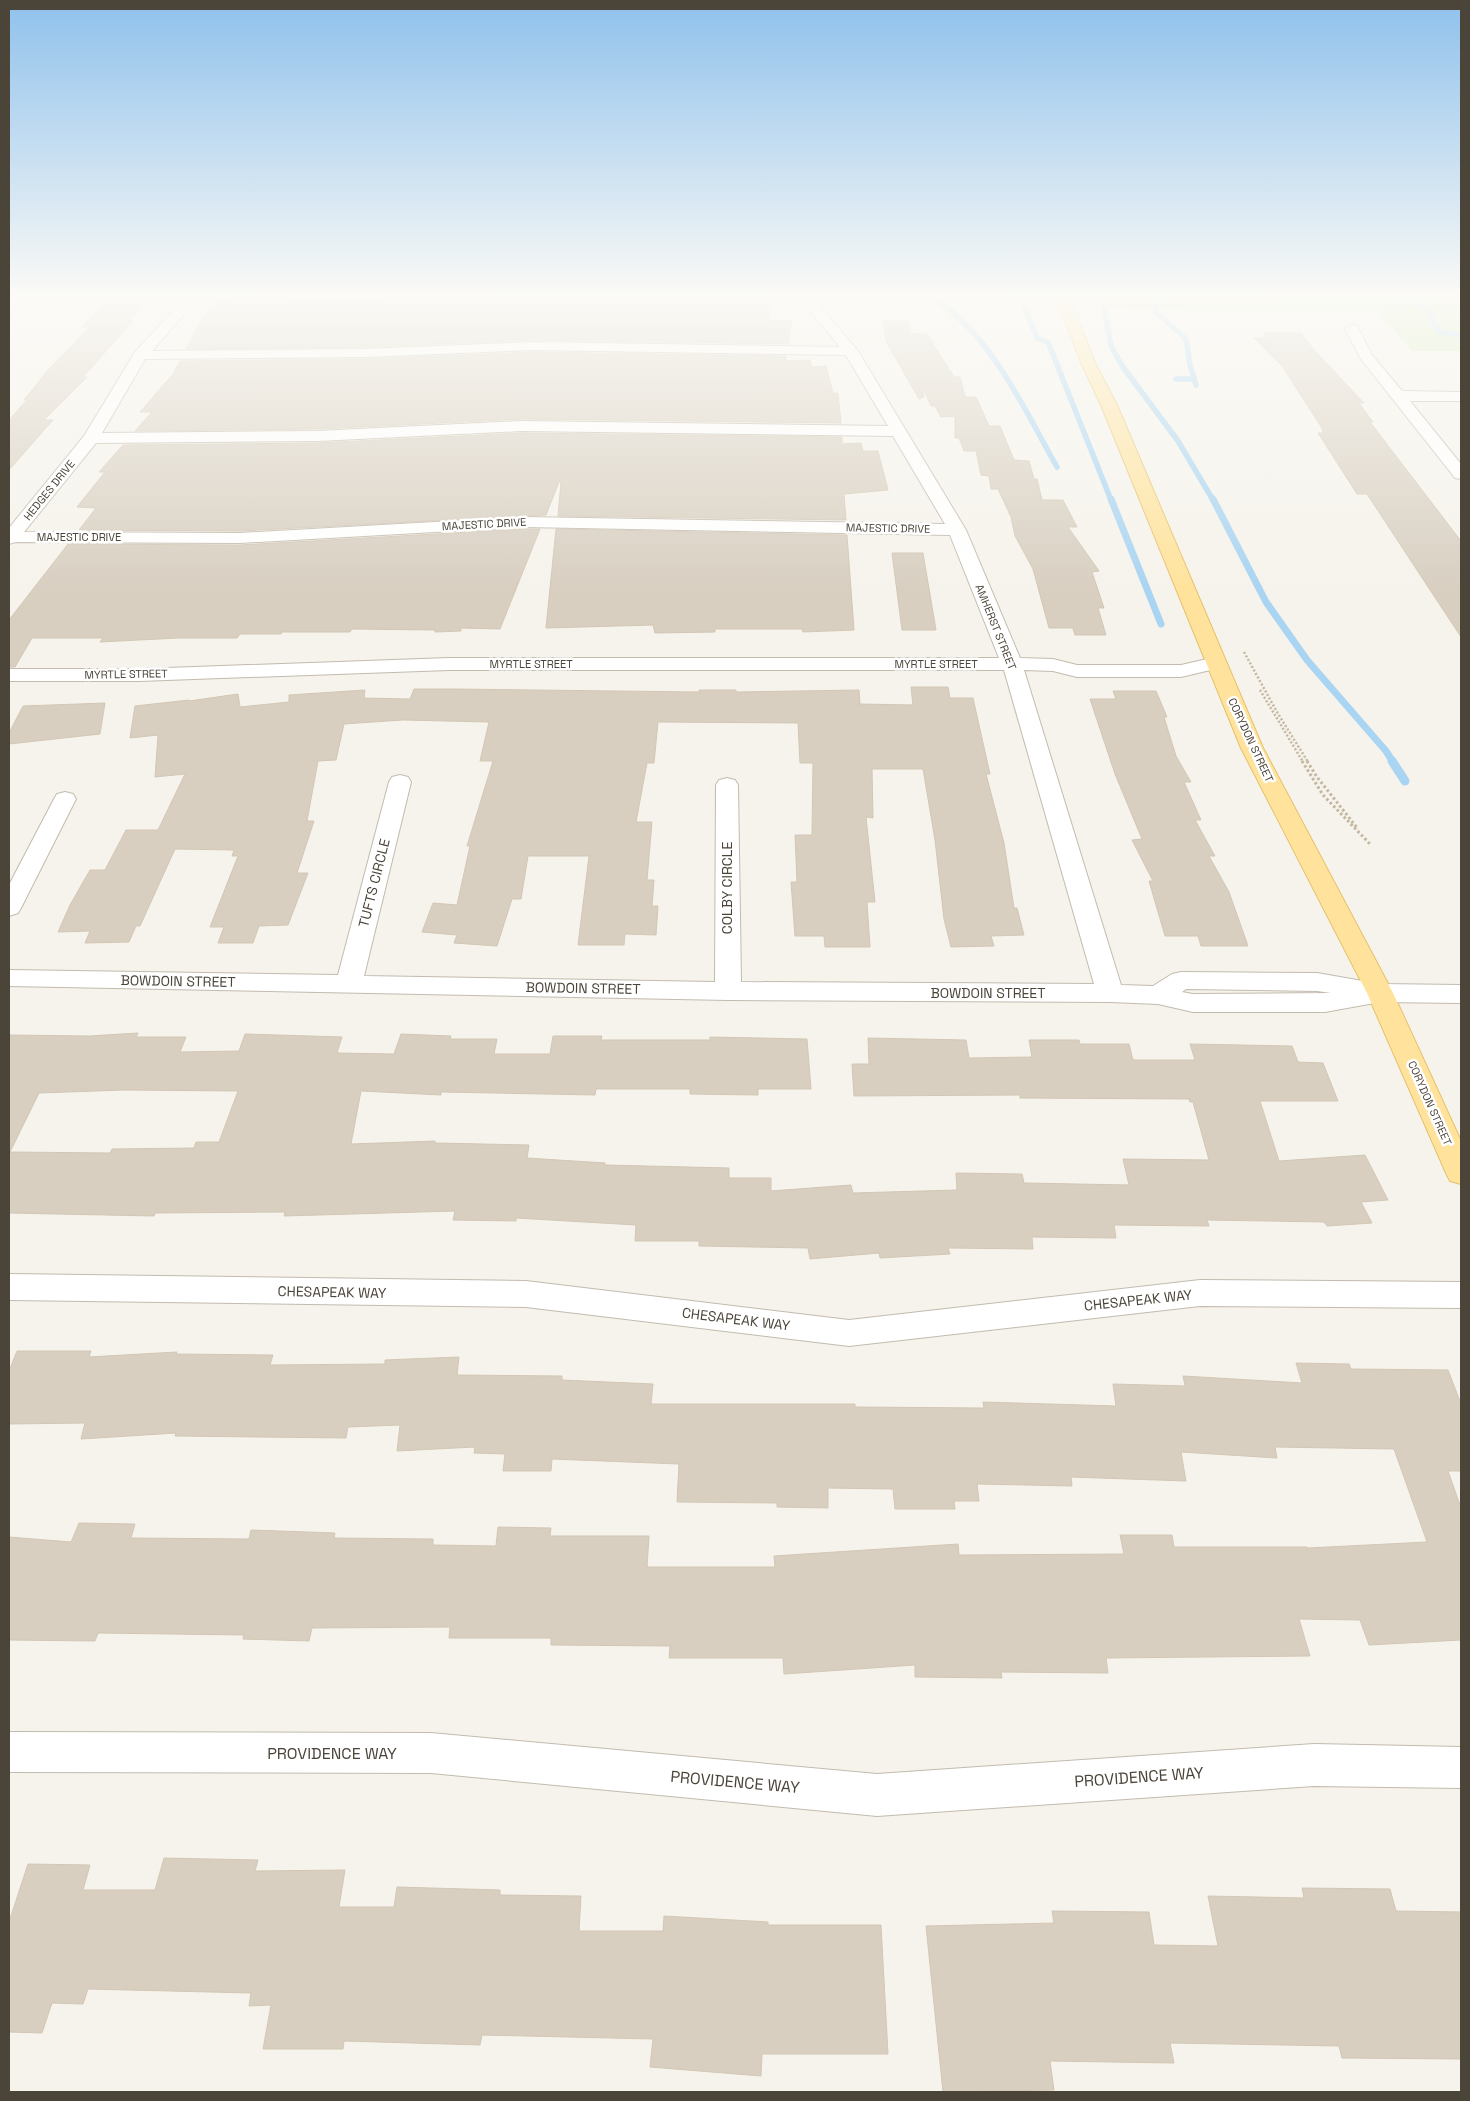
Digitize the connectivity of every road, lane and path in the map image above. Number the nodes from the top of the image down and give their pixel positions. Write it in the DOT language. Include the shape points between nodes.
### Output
graph roads {
  1 [pos="117,394"];
  2 [pos="878,394"];
  3 [pos="1104,394"];
  4 [pos="1399,396"];
  5 [pos="1461,396"];
  6 [pos="900,431"];
  7 [pos="91,438"];
  8 [pos="1461,474"];
  9 [pos="957,530"];
  10 [pos="10,538"];
  11 [pos="1242,649"];
  12 [pos="1216,663"];
  13 [pos="1012,664"];
  14 [pos="9,675"];
  15 [pos="400,782"];
  16 [pos="727,785"];
  17 [pos="65,799"];
  18 [pos="1370,845"];
  19 [pos="9,908"];
  20 [pos="9,978"];
  21 [pos="349,983"];
  22 [pos="728,991"];
  23 [pos="1380,992"];
  24 [pos="1110,993"];
  25 [pos="1461,994"];
  26 [pos="1461,1173"];
  27 [pos="9,1287"];
  28 [pos="1461,1295"];
  29 [pos="9,1752"];
  30 [pos="1461,1768"];
  1 -- 7 [label="street, HEDGES DRIVE"];
  2 -- 6 [label="street, AMHERST STREET"];
  3 -- 12 [label="main road, CORYDON STREET"];
  4 -- 5 [label="street"];
  4 -- 8 [label="street"];
  6 -- 7 [label="street" via="522,426 318,436"];
  6 -- 9 [label="street, AMHERST STREET"];
  7 -- 10 [label="street, HEDGES DRIVE"];
  9 -- 10 [label="street, MAJESTIC DRIVE" via="524,522 240,538"];
  9 -- 13 [label="street, AMHERST STREET"];
  11 -- 18 [label="path" via="1317,777"];
  12 -- 13 [label="street, MYRTLE STREET" via="1182,671 1077,671 1053,665"];
  12 -- 23 [label="main road, CORYDON STREET" via="1252,748"];
  13 -- 14 [label="street, MYRTLE STREET" via="449,664"];
  13 -- 24 [label="street, AMHERST STREET"];
  15 -- 21 [label="street, TUFTS CIRCLE"];
  16 -- 22 [label="street, COLBY CIRCLE"];
  17 -- 19 [label="street"];
  20 -- 21 [label="street, BOWDOIN STREET"];
  21 -- 22 [label="street, BOWDOIN STREET"];
  22 -- 24 [label="street, BOWDOIN STREET"];
  23 -- 24 [label="street, BOWDOIN STREET" via="1325,1003 1193,1003 1158,995"];
  23 -- 25 [label="street, BOWDOIN STREET"];
  23 -- 26 [label="main road, CORYDON STREET"];
  27 -- 28 [label="street, CHESAPEAK WAY" via="526,1294 850,1333 1200,1293"];
  29 -- 30 [label="street, PROVIDENCE WAY" via="431,1753 877,1795 1314,1765"];
}
